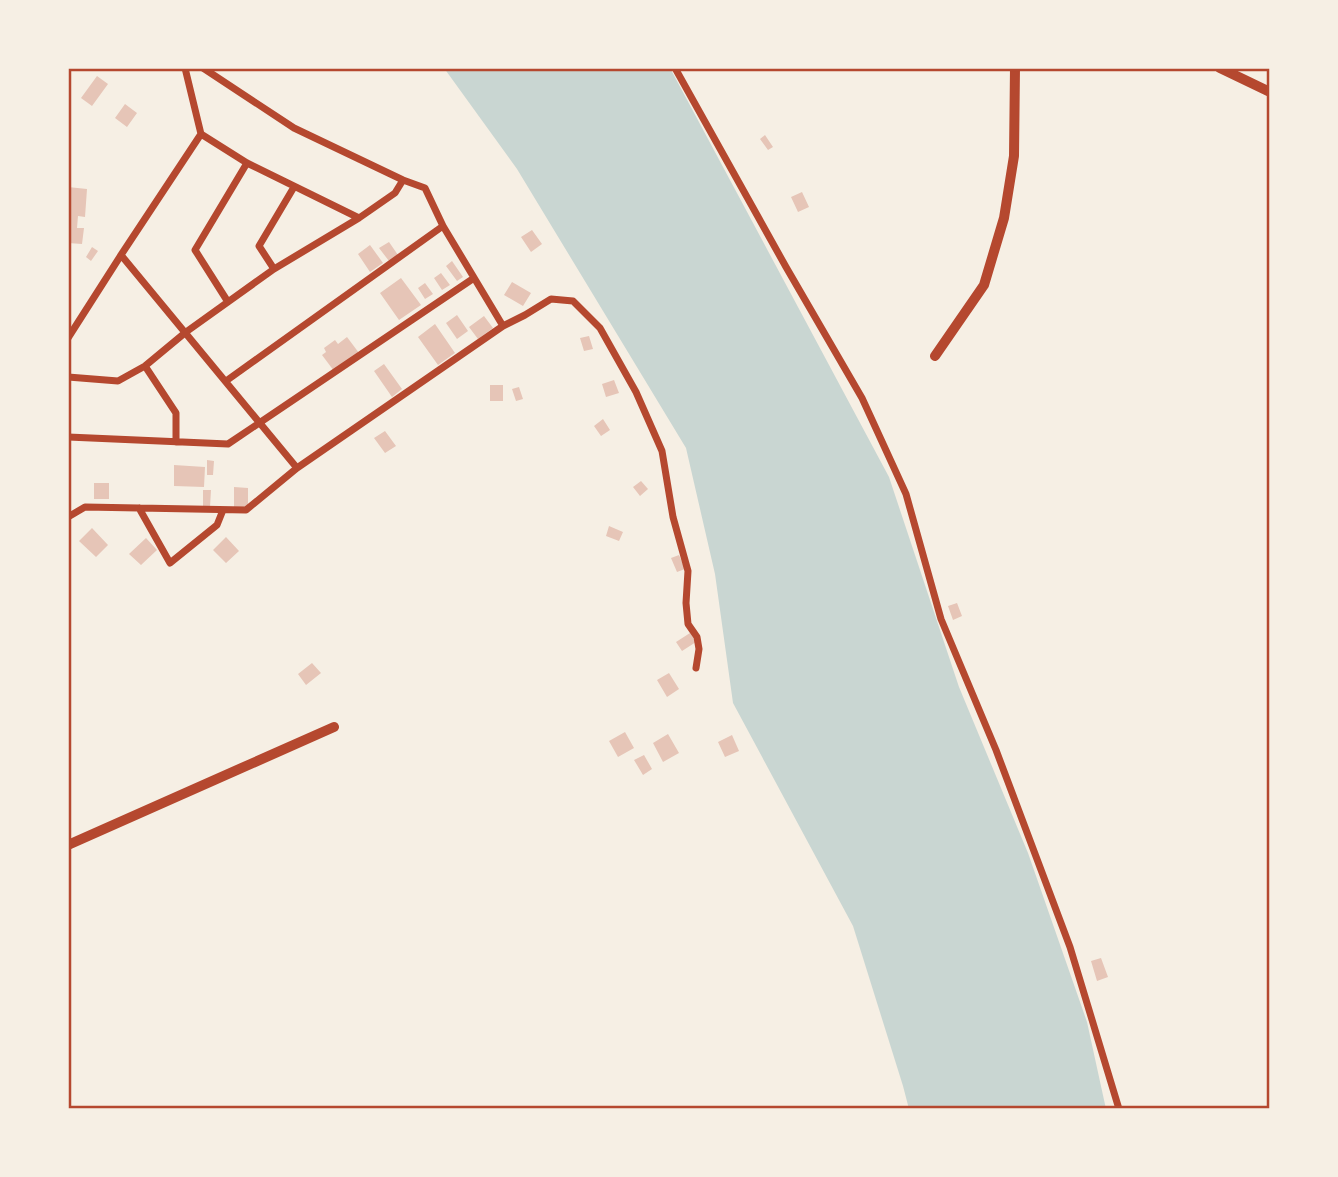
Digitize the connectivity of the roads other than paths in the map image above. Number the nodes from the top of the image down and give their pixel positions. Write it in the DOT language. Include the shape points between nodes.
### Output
graph roads {
  1 [pos="186,68"];
  2 [pos="203,68"];
  3 [pos="675,68"];
  4 [pos="1015,68"];
  5 [pos="1220,68"];
  6 [pos="1270,92"];
  7 [pos="201,134"];
  8 [pos="247,163"];
  9 [pos="403,180"];
  10 [pos="294,187"];
  11 [pos="359,218"];
  12 [pos="443,226"];
  13 [pos="121,255"];
  14 [pos="274,269"];
  15 [pos="474,278"];
  16 [pos="228,302"];
  17 [pos="503,326"];
  18 [pos="186,332"];
  19 [pos="68,338"];
  20 [pos="935,356"];
  21 [pos="145,366"];
  22 [pos="68,377"];
  23 [pos="226,381"];
  24 [pos="260,422"];
  25 [pos="68,438"];
  26 [pos="176,442"];
  27 [pos="297,468"];
  28 [pos="139,508"];
  29 [pos="223,510"];
  30 [pos="68,517"];
  31 [pos="696,668"];
  32 [pos="334,727"];
  33 [pos="68,845"];
  34 [pos="1119,1109"];
  1 -- 7 [label="street"];
  2 -- 9 [label="street" via="294,128"];
  3 -- 34 [label="street" via="862,398 906,494 941,619 1070,947"];
  4 -- 20 [label="main road" via="1014,156 1004,218 984,285"];
  5 -- 6 [label="main road"];
  7 -- 8 [label="street"];
  7 -- 13 [label="street"];
  8 -- 10 [label="street"];
  8 -- 16 [label="street" via="195,250"];
  9 -- 11 [label="street" via="395,193"];
  9 -- 12 [label="street" via="425,188"];
  10 -- 11 [label="street"];
  10 -- 14 [label="street" via="259,246"];
  11 -- 14 [label="street"];
  12 -- 15 [label="street"];
  12 -- 23 [label="street"];
  13 -- 18 [label="street"];
  13 -- 19 [label="street"];
  14 -- 16 [label="street"];
  15 -- 17 [label="street"];
  15 -- 24 [label="street"];
  16 -- 18 [label="street"];
  17 -- 27 [label="street"];
  17 -- 31 [label="street" via="551,299 573,301 600,328 636,391 662,451 688,571 686,603 688,624 699,649"];
  18 -- 21 [label="street"];
  18 -- 23 [label="street"];
  21 -- 22 [label="street" via="118,381"];
  21 -- 26 [label="street" via="176,413"];
  23 -- 24 [label="street"];
  24 -- 26 [label="street" via="228,444"];
  24 -- 27 [label="street"];
  25 -- 26 [label="street"];
  27 -- 29 [label="street" via="246,510"];
  28 -- 29 [label="street"];
  28 -- 29 [label="street" via="170,563 217,525"];
  28 -- 30 [label="street" via="85,507"];
  32 -- 33 [label="main road"];
}
